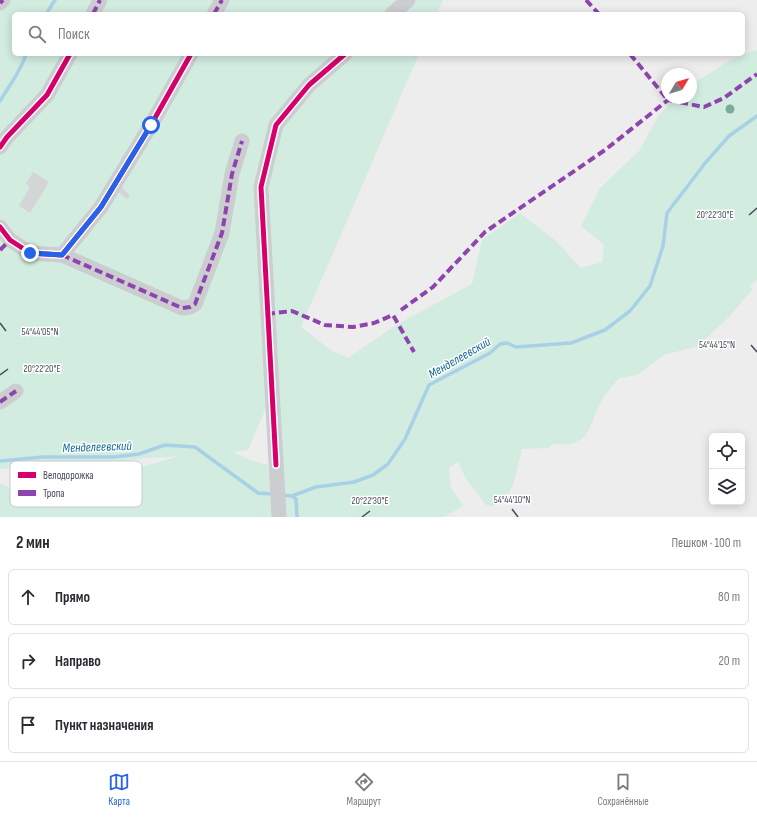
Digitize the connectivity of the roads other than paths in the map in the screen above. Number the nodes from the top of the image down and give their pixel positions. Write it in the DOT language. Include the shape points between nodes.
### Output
graph roads {
  1 [pos="3,0"];
  2 [pos="100,0"];
  3 [pos="222,0"];
  4 [pos="408,0"];
  5 [pos="0,3"];
  6 [pos="94,12"];
  7 [pos="215,12"];
  8 [pos="394,12"];
  9 [pos="69,56"];
  10 [pos="190,56"];
  11 [pos="343,56"];
  12 [pos="242,141"];
  13 [pos="0,147"];
  14 [pos="0,227"];
  15 [pos="5,245"];
  16 [pos="62,255"];
  17 [pos="16,390"];
  18 [pos="0,402"];
  19 [pos="278,517"];
  1 -- 5 [label="street"];
  2 -- 6 [label="street"];
  3 -- 7 [label="street"];
  4 -- 8 [label="street"];
  9 -- 13 [label="street" via="47,95"];
  10 -- 16 [label="street" via="101,207"];
  11 -- 19 [label="street" via="309,85 276,125 261,187"];
  12 -- 16 [label="street" via="232,174 222,233 195,304 190,308 182,308"];
  14 -- 15 [label="street"];
  15 -- 16 [label="street" via="30,253"];
  17 -- 18 [label="street"];
}
